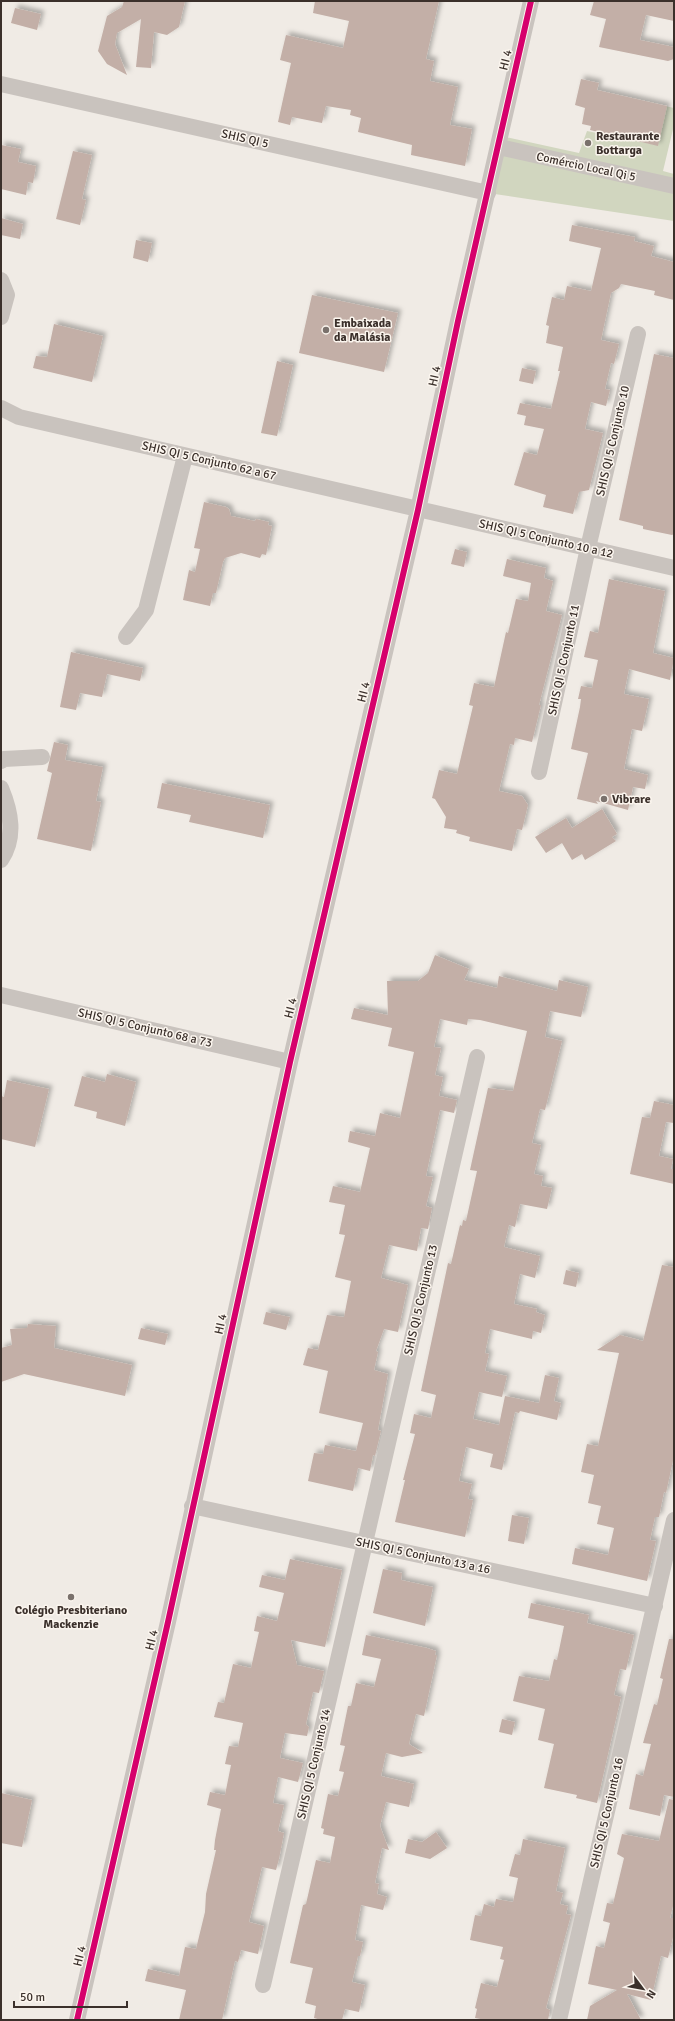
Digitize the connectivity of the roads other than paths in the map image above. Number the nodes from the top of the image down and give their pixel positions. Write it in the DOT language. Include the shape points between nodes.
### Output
graph roads {
  1 [pos="531,1"];
  2 [pos="1,84"];
  3 [pos="499,147"];
  4 [pos="674,186"];
  5 [pos="488,193"];
  6 [pos="1,280"];
  7 [pos="1,317"];
  8 [pos="638,334"];
  9 [pos="1,408"];
  10 [pos="185,456"];
  11 [pos="418,510"];
  12 [pos="588,548"];
  13 [pos="674,568"];
  14 [pos="126,637"];
  15 [pos="42,757"];
  16 [pos="1,761"];
  17 [pos="539,772"];
  18 [pos="1,788"];
  19 [pos="1,860"];
  20 [pos="1,995"];
  21 [pos="477,1057"];
  22 [pos="290,1062"];
  23 [pos="192,1506"];
  24 [pos="674,1520"];
  25 [pos="364,1543"];
  26 [pos="655,1606"];
  27 [pos="263,1985"];
  28 [pos="77,2020"];
  29 [pos="559,2020"];
  1 -- 3 [label="street, HI 4"];
  2 -- 5 [label="street, SHIS QI 5"];
  3 -- 4 [label="street, Comércio Local Qi 5"];
  3 -- 5 [label="street, HI 4"];
  5 -- 11 [label="street, HI 4"];
  6 -- 7 [label="street" via="7,295"];
  8 -- 12 [label="street, SHIS QI 5 Conjunto 10"];
  9 -- 10 [label="street, SHIS QI 5 Conjunto 62 a 67" via="19,417"];
  10 -- 11 [label="street, SHIS QI 5 Conjunto 62 a 67"];
  10 -- 14 [label="street" via="146,610"];
  11 -- 12 [label="street, SHIS QI 5 Conjunto 10 a 12"];
  11 -- 22 [label="street, HI 4"];
  12 -- 13 [label="street, SHIS QI 5 Conjunto 10 a 12"];
  12 -- 17 [label="street, SHIS QI 5 Conjunto 11"];
  15 -- 16 [label="street"];
  18 -- 19 [label="street" via="9,807 11,831 6,853"];
  20 -- 22 [label="street, SHIS QI 5 Conjunto 68 a 73"];
  21 -- 25 [label="street, SHIS QI 5 Conjunto 13"];
  22 -- 23 [label="street, HI 4"];
  23 -- 25 [label="street, SHIS QI 5 Conjunto 13 a 16"];
  23 -- 28 [label="street, HI 4"];
  24 -- 26 [label="street, SHIS QI 5 Conjunto 16"];
  25 -- 26 [label="street, SHIS QI 5 Conjunto 13 a 16"];
  25 -- 27 [label="street, SHIS QI 5 Conjunto 14"];
  26 -- 29 [label="street, SHIS QI 5 Conjunto 16"];
}
